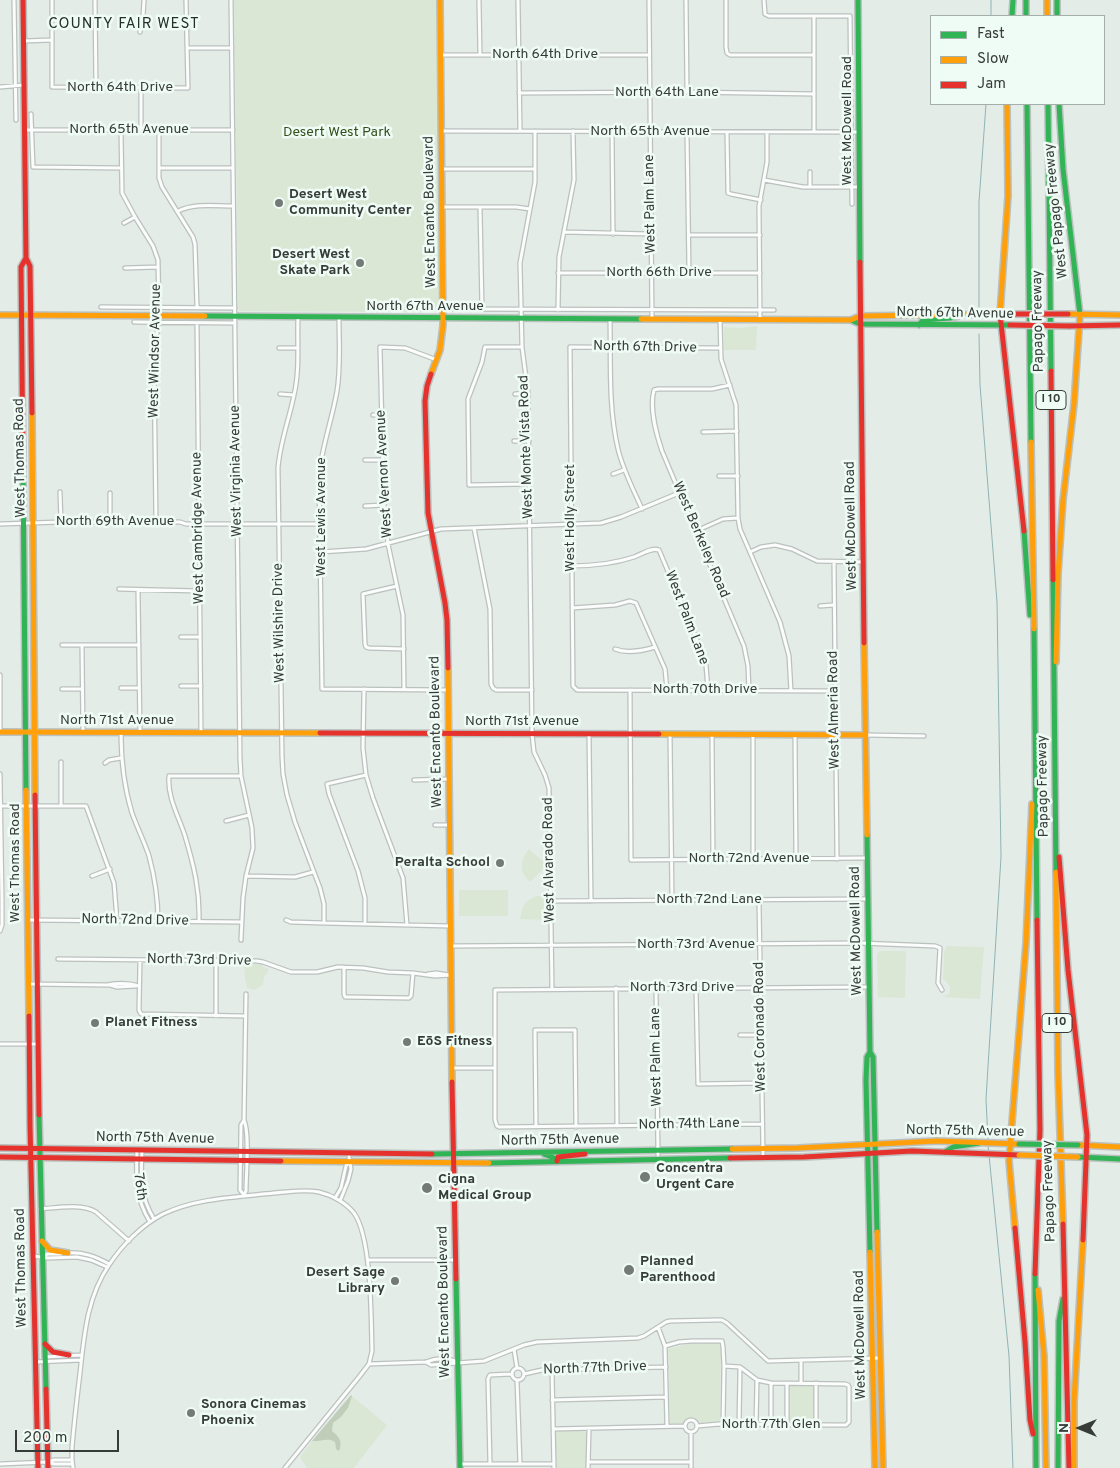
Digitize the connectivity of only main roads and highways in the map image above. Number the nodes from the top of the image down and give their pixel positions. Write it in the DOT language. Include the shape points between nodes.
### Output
graph roads {
  1 [pos="23,0"];
  2 [pos="440,0"];
  3 [pos="858,0"];
  4 [pos="1013,0"];
  5 [pos="1026,0"];
  6 [pos="1046,0"];
  7 [pos="1057,0"];
  8 [pos="1012,15"];
  9 [pos="1026,15"];
  10 [pos="1047,15"];
  11 [pos="1057,15"];
  12 [pos="1007,105"];
  13 [pos="1027,105"];
  14 [pos="1048,105"];
  15 [pos="1059,105"];
  16 [pos="26,258"];
  17 [pos="1000,311"];
  18 [pos="964,314"];
  19 [pos="0,315"];
  20 [pos="22,315"];
  21 [pos="31,315"];
  22 [pos="1080,315"];
  23 [pos="1120,315"];
  24 [pos="860,316"];
  25 [pos="443,318"];
  26 [pos="851,320"];
  27 [pos="860,324"];
  28 [pos="919,325"];
  29 [pos="1120,325"];
  30 [pos="1000,326"];
  31 [pos="1080,326"];
  32 [pos="24,548"];
  33 [pos="33,549"];
  34 [pos="25,617"];
  35 [pos="34,617"];
  36 [pos="1033,648"];
  37 [pos="1054,695"];
  38 [pos="0,732"];
  39 [pos="26,732"];
  40 [pos="35,732"];
  41 [pos="448,733"];
  42 [pos="866,735"];
  43 [pos="1035,761"];
  44 [pos="1055,806"];
  45 [pos="870,1052"];
  46 [pos="981,1143"];
  47 [pos="1010,1143"];
  48 [pos="867,1144"];
  49 [pos="875,1144"];
  50 [pos="1087,1146"];
  51 [pos="0,1148"];
  52 [pos="30,1148"];
  53 [pos="39,1148"];
  54 [pos="1120,1148"];
  55 [pos="606,1151"];
  56 [pos="540,1152"];
  57 [pos="946,1152"];
  58 [pos="867,1153"];
  59 [pos="875,1153"];
  60 [pos="453,1154"];
  61 [pos="1009,1155"];
  62 [pos="0,1157"];
  63 [pos="31,1158"];
  64 [pos="39,1158"];
  65 [pos="1087,1158"];
  66 [pos="1120,1159"];
  67 [pos="557,1161"];
  68 [pos="453,1162"];
  69 [pos="41,1241"];
  70 [pos="68,1252"];
  71 [pos="1035,1272"];
  72 [pos="1065,1291"];
  73 [pos="44,1339"];
  74 [pos="69,1355"];
  75 [pos="44,1359"];
  76 [pos="35,1360"];
  77 [pos="1035,1443"];
  78 [pos="874,1445"];
  79 [pos="882,1445"];
  80 [pos="38,1465"];
  81 [pos="48,1465"];
  82 [pos="460,1466"];
  83 [pos="876,1467"];
  84 [pos="883,1468"];
  85 [pos="1036,1468"];
  86 [pos="1046,1468"];
  87 [pos="1058,1468"];
  88 [pos="1069,1468"];
  89 [pos="1074,1468"];
  1 -- 16 [label="main road, West Thomas Road"];
  2 -- 25 [label="main road, West Encanto Boulevard"];
  3 -- 24 [label="main road, West McDowell Road"];
  4 -- 8 [label="main road"];
  5 -- 9 [label="main road"];
  6 -- 10 [label="main road"];
  7 -- 11 [label="main road"];
  12 -- 17 [label="main road" via="1008,196"];
  13 -- 36 [label="main road, Papago Freeway / I 10"];
  14 -- 37 [label="main road, Papago Freeway / I 10"];
  15 -- 22 [label="main road, West Papago Freeway"];
  16 -- 20 [label="main road, West Thomas Road" via="21,267"];
  16 -- 21 [label="main road, West Thomas Road" via="30,266"];
  17 -- 18 [label="main road, North 67th Avenue"];
  17 -- 22 [label="main road, North 67th Avenue, bridge"];
  17 -- 30 [label="main road"];
  18 -- 24 [label="main road, North 67th Avenue"];
  18 -- 28 [label="main road" via="923,320"];
  19 -- 20 [label="main road, North 67th Avenue"];
  20 -- 21 [label="main road, North 67th Avenue"];
  20 -- 32 [label="main road, West Thomas Road"];
  21 -- 25 [label="main road, North 67th Avenue"];
  21 -- 33 [label="main road, West Thomas Road"];
  22 -- 23 [label="main road, North 67th Avenue"];
  22 -- 31 [label="main road, West Papago Freeway"];
  24 -- 26 [label="main road, North 67th Avenue"];
  24 -- 27 [label="main road, West McDowell Road"];
  25 -- 26 [label="main road, North 67th Avenue"];
  25 -- 41 [label="main road, West Encanto Boulevard" via="440,350 425,401 426,496 445,603"];
  26 -- 27 [label="main road, North 67th Avenue"];
  27 -- 28 [label="main road, North 67th Avenue"];
  27 -- 42 [label="main road, West McDowell Road"];
  28 -- 30 [label="main road, North 67th Avenue"];
  29 -- 31 [label="main road, North 67th Avenue"];
  30 -- 31 [label="main road, North 67th Avenue, bridge"];
  30 -- 36 [label="main road" via="1022,512"];
  31 -- 37 [label="main road, West Papago Freeway" via="1063,500"];
  32 -- 33 [label="main road"];
  32 -- 34 [label="main road, West Thomas Road"];
  33 -- 35 [label="main road, West Thomas Road"];
  34 -- 35 [label="main road"];
  34 -- 39 [label="main road, West Thomas Road"];
  35 -- 40 [label="main road, West Thomas Road"];
  36 -- 43 [label="main road, Papago Freeway / I 10"];
  37 -- 44 [label="main road, Papago Freeway / I 10"];
  38 -- 39 [label="main road, North 71st Avenue"];
  39 -- 40 [label="main road, North 71st Avenue"];
  39 -- 52 [label="main road, West Thomas Road"];
  40 -- 41 [label="main road, North 71st Avenue"];
  40 -- 53 [label="main road, West Thomas Road"];
  41 -- 42 [label="main road, North 71st Avenue"];
  41 -- 60 [label="main road, West Encanto Boulevard"];
  42 -- 45 [label="main road, West McDowell Road"];
  43 -- 47 [label="main road" via="1027,934"];
  43 -- 71 [label="main road, Papago Freeway / I 10" via="1040,1130"];
  44 -- 50 [label="main road" via="1064,930"];
  44 -- 72 [label="main road, Papago Freeway / I 10" via="1058,1073"];
  45 -- 48 [label="main road, West McDowell Road" via="867,1057"];
  45 -- 49 [label="main road, West McDowell Road" via="873,1057"];
  46 -- 47 [label="main road, North 75th Avenue"];
  46 -- 49 [label="main road, North 75th Avenue"];
  46 -- 57 [label="main road" via="955,1146"];
  47 -- 50 [label="main road, North 75th Avenue, bridge"];
  47 -- 61 [label="main road"];
  48 -- 49 [label="main road, North 75th Avenue"];
  48 -- 55 [label="main road, North 75th Avenue" via="763,1151"];
  48 -- 58 [label="main road, West McDowell Road"];
  49 -- 59 [label="main road, West McDowell Road"];
  50 -- 54 [label="main road, North 75th Avenue"];
  50 -- 65 [label="main road"];
  51 -- 52 [label="main road, North 75th Avenue"];
  52 -- 53 [label="main road, North 75th Avenue"];
  52 -- 63 [label="main road, West Thomas Road"];
  53 -- 60 [label="main road, North 75th Avenue"];
  53 -- 64 [label="main road, West Thomas Road"];
  55 -- 56 [label="main road, North 75th Avenue"];
  55 -- 67 [label="main road" via="558,1157"];
  56 -- 60 [label="main road, North 75th Avenue"];
  56 -- 67 [label="main road"];
  57 -- 59 [label="main road, North 75th Avenue"];
  57 -- 61 [label="main road, North 75th Avenue"];
  58 -- 59 [label="main road, North 75th Avenue"];
  58 -- 67 [label="main road, North 75th Avenue" via="796,1158"];
  58 -- 78 [label="main road, West McDowell Road"];
  59 -- 79 [label="main road, West McDowell Road"];
  60 -- 68 [label="main road, West Encanto Boulevard"];
  61 -- 65 [label="main road, North 75th Avenue, bridge"];
  61 -- 77 [label="main road" via="1030,1420"];
  62 -- 63 [label="main road, North 75th Avenue"];
  63 -- 64 [label="main road, North 75th Avenue"];
  63 -- 76 [label="main road, West Thomas Road"];
  64 -- 68 [label="main road, North 75th Avenue"];
  64 -- 69 [label="main road, West Thomas Road"];
  65 -- 66 [label="main road, North 75th Avenue"];
  65 -- 89 [label="main road" via="1074,1402"];
  67 -- 68 [label="main road, North 75th Avenue"];
  68 -- 82 [label="main road, West Encanto Boulevard"];
  69 -- 70 [label="main road" via="50,1251"];
  69 -- 73 [label="main road, West Thomas Road"];
  71 -- 77 [label="main road, Papago Freeway / I 10"];
  71 -- 86 [label="main road" via="1042,1314"];
  72 -- 87 [label="main road" via="1058,1321"];
  72 -- 88 [label="main road, Papago Freeway / I 10"];
  73 -- 74 [label="main road" via="53,1352"];
  73 -- 75 [label="main road, West Thomas Road"];
  75 -- 76 [label="main road"];
  75 -- 81 [label="main road, West Thomas Road"];
  76 -- 80 [label="main road, West Thomas Road"];
  77 -- 85 [label="main road, Papago Freeway / I 10"];
  78 -- 79 [label="main road"];
  78 -- 83 [label="main road, West McDowell Road"];
  79 -- 84 [label="main road, West McDowell Road"];
}
